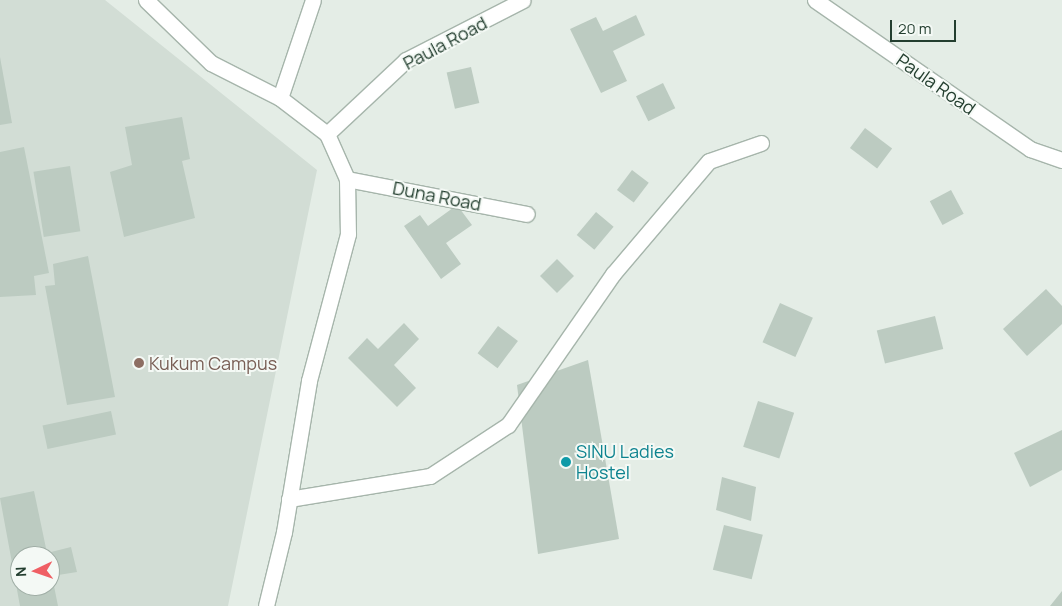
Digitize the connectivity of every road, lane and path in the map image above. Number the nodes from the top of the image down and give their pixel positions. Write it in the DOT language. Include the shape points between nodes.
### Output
graph roads {
  1 [pos="146,0"];
  2 [pos="313,0"];
  3 [pos="523,0"];
  4 [pos="815,0"];
  5 [pos="280,98"];
  6 [pos="328,134"];
  7 [pos="761,143"];
  8 [pos="1062,160"];
  9 [pos="347,179"];
  10 [pos="527,214"];
  11 [pos="290,499"];
  12 [pos="266,606"];
  1 -- 5 [label="street" via="211,63"];
  2 -- 5 [label="street"];
  3 -- 6 [label="street, Paula Road" via="406,60"];
  4 -- 8 [label="street, Paula Road" via="1030,149"];
  5 -- 6 [label="street"];
  6 -- 9 [label="street"];
  7 -- 11 [label="street" via="709,161 613,274 508,425 430,476"];
  9 -- 10 [label="street, Duna Road"];
  9 -- 11 [label="street" via="348,234 309,381"];
  11 -- 12 [label="street"];
}
